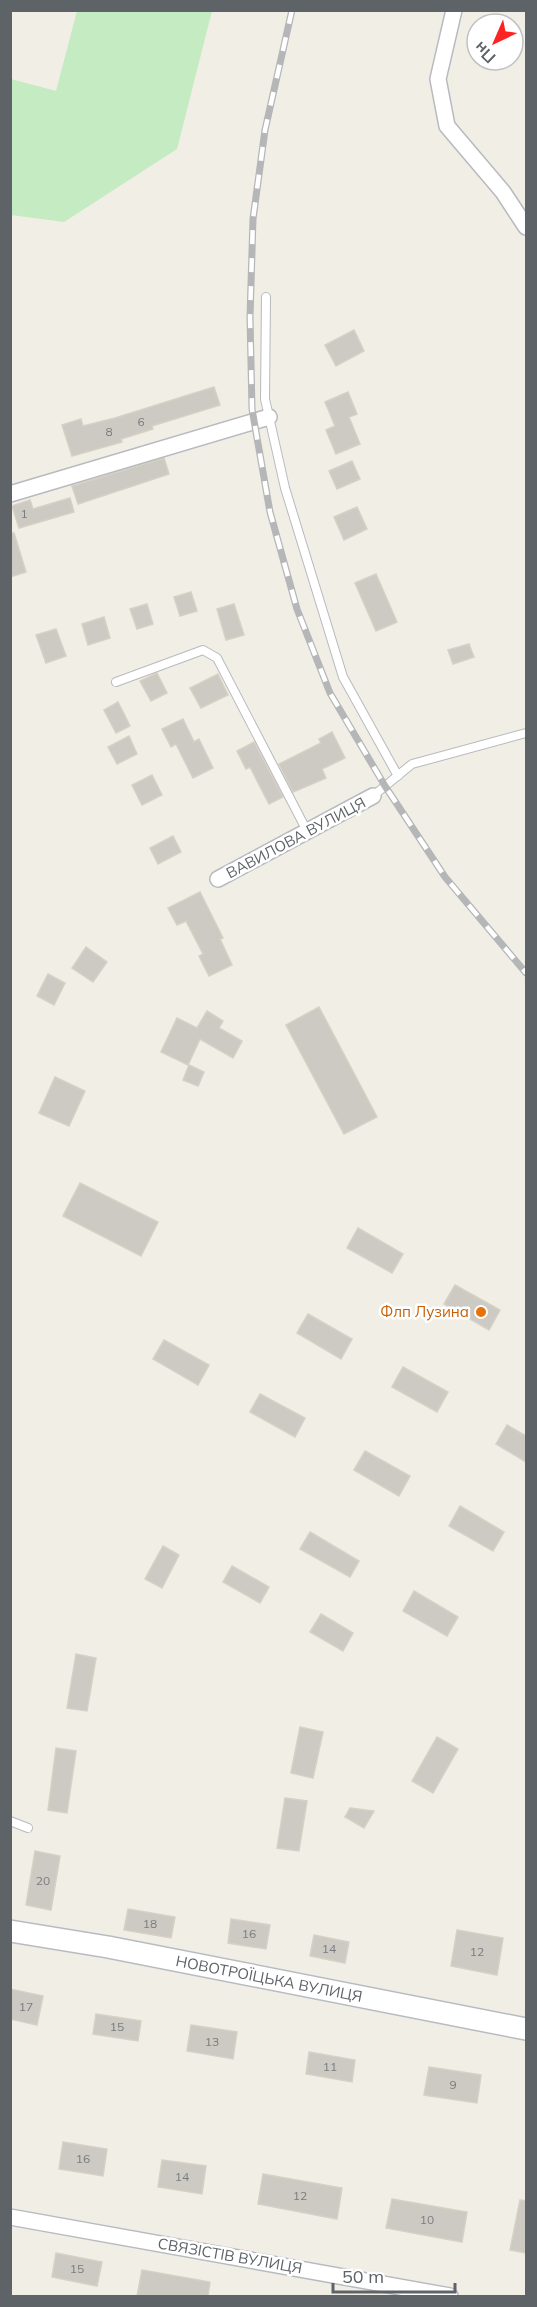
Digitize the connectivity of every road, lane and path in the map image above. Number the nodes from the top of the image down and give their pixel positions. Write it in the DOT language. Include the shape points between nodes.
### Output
graph roads {
  1 [pos="454,10"];
  2 [pos="526,227"];
  3 [pos="266,297"];
  4 [pos="269,417"];
  5 [pos="10,494"];
  6 [pos="116,682"];
  7 [pos="526,733"];
  8 [pos="398,776"];
  9 [pos="374,796"];
  10 [pos="308,831"];
  11 [pos="218,879"];
  12 [pos="10,1821"];
  13 [pos="28,1828"];
  14 [pos="10,1931"];
  15 [pos="526,2029"];
  16 [pos="10,2217"];
  17 [pos="450,2296"];
  1 -- 2 [label="street" via="438,79 447,126 503,192"];
  3 -- 4 [label="lane" via="265,399"];
  4 -- 5 [label="street"];
  4 -- 8 [label="lane" via="285,488 343,677"];
  6 -- 10 [label="lane" via="203,650 217,658"];
  7 -- 8 [label="lane" via="412,764"];
  8 -- 9 [label="lane"];
  9 -- 10 [label="street, ВАВИЛОВА ВУЛИЦЯ"];
  10 -- 11 [label="street, ВАВИЛОВА ВУЛИЦЯ"];
  12 -- 13 [label="lane"];
  14 -- 15 [label="main road, НОВОТРОЇЦЬКА ВУЛИЦЯ"];
  16 -- 17 [label="street, СВЯЗІСТІВ ВУЛИЦЯ"];
}
